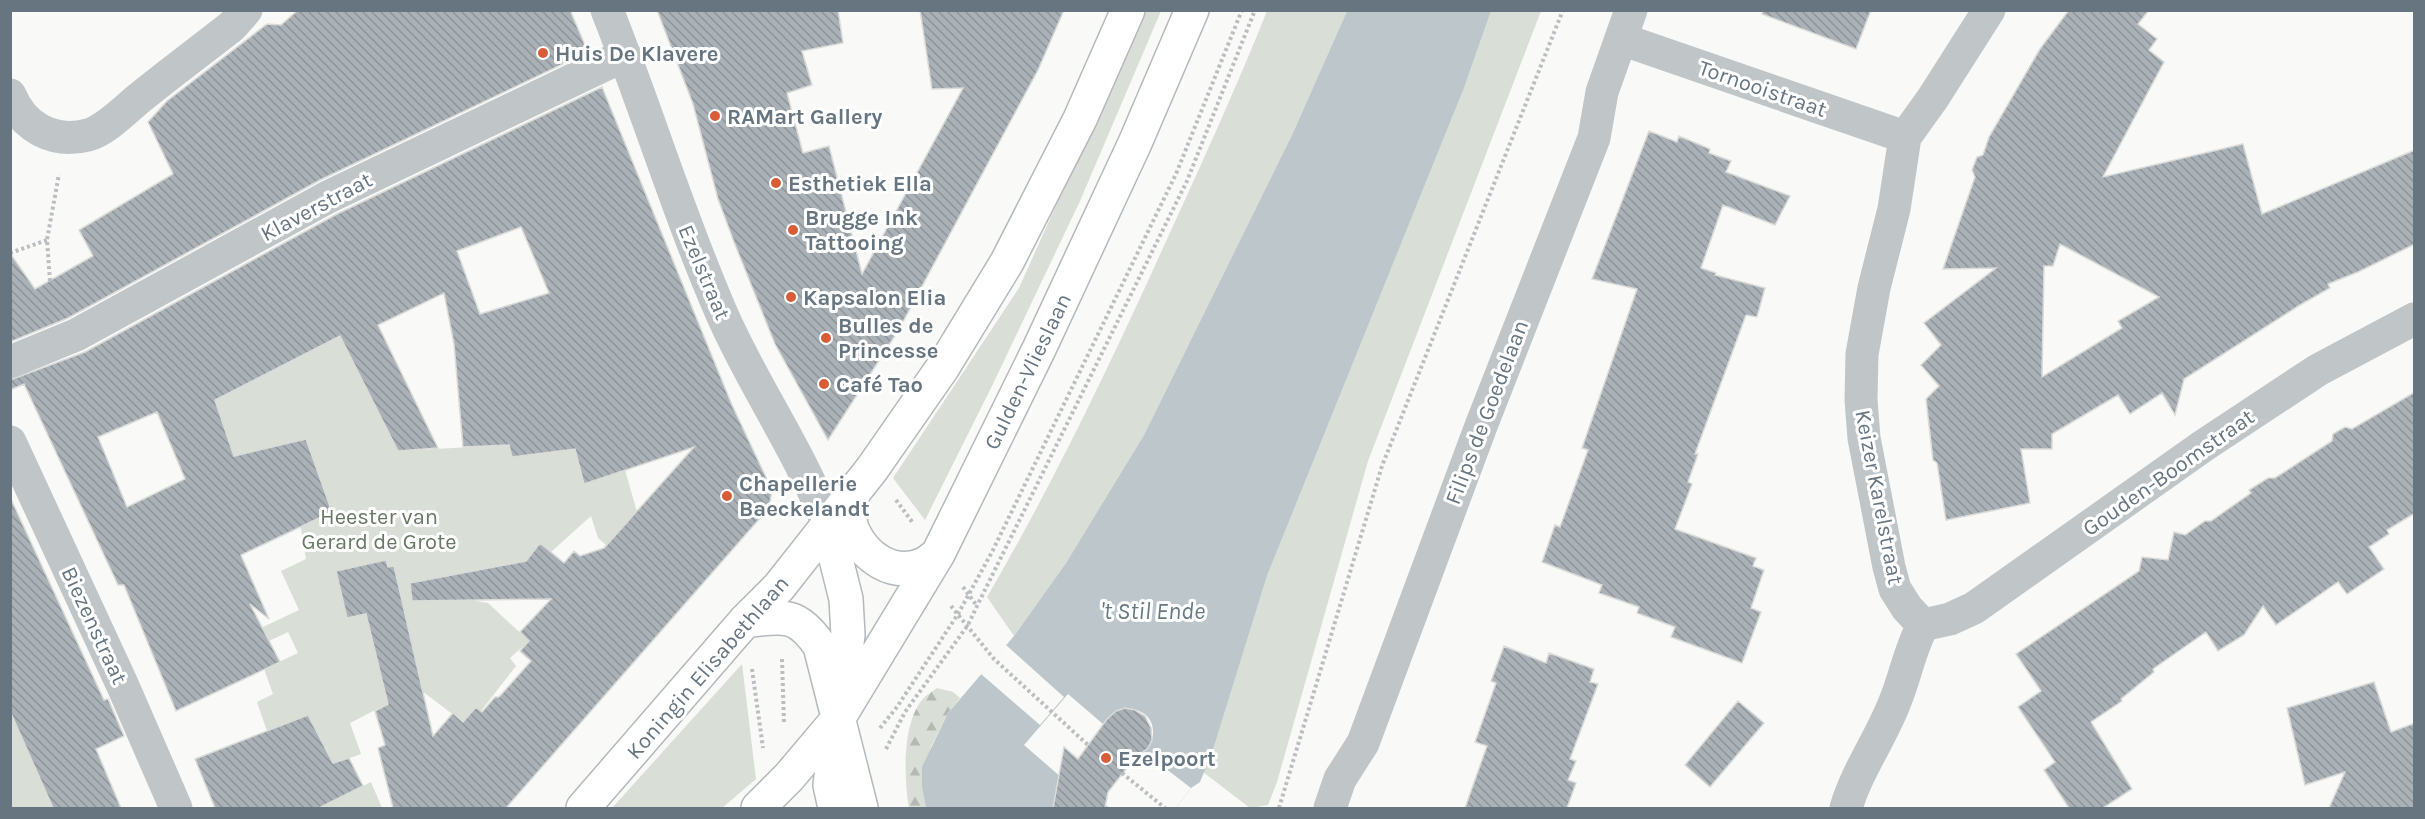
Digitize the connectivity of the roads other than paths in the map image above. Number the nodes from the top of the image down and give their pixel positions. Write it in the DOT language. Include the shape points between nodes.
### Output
graph roads {
  1 [pos="246,10"];
  2 [pos="607,10"];
  3 [pos="1128,10"];
  4 [pos="1192,10"];
  5 [pos="1989,10"];
  6 [pos="1626,25"];
  7 [pos="625,55"];
  8 [pos="10,95"];
  9 [pos="1905,137"];
  10 [pos="2415,319"];
  11 [pos="10,362"];
  12 [pos="10,442"];
  13 [pos="837,511"];
  14 [pos="938,554"];
  15 [pos="745,621"];
  16 [pos="1923,625"];
  17 [pos="838,718"];
  18 [pos="176,808"];
  19 [pos="583,808"];
  20 [pos="758,808"];
  21 [pos="835,808"];
  22 [pos="861,808"];
  23 [pos="1330,808"];
  24 [pos="1846,808"];
  1 -- 8 [label="street" via="232,26 90,134 65,138 43,133 27,121"];
  2 -- 7 [label="street, Ezelstraat"];
  3 -- 13 [label="main road" via="1080,118 1007,262 943,367"];
  4 -- 14 [label="main road, Gulden-Vlieslaan" via="1039,350"];
  5 -- 9 [label="street, Keizer Karelstraat"];
  6 -- 9 [label="street, Tornooistraat"];
  6 -- 23 [label="street, Filips de Goedelaan" via="1602,92 1594,138 1480,426 1363,743 1340,779"];
  7 -- 11 [label="street, Klaverstraat" via="328,197 76,335"];
  7 -- 13 [label="street, Ezelstraat" via="677,206 722,314 813,486"];
  9 -- 16 [label="street, Keizer Karelstraat" via="1894,209 1862,354 1861,400 1864,438 1895,589"];
  10 -- 16 [label="street, Gouden-Boomstraat" via="2318,370 1974,608"];
  12 -- 18 [label="street, Biezenstraat"];
  13 -- 14 [label="main road" via="879,563 898,568 922,565"];
  13 -- 15 [label="main road, Koningin Elisabethlaan" via="779,587"];
  13 -- 17 [label="main road" via="847,626"];
  14 -- 17 [label="main road, Gulden-Vlieslaan"];
  15 -- 17 [label="main road" via="793,618 810,631 820,646"];
  15 -- 19 [label="main road, Koningin Elisabethlaan"];
  16 -- 24 [label="street" via="1912,645 1897,698"];
  17 -- 20 [label="main road"];
  17 -- 21 [label="main road" via="830,785"];
  17 -- 22 [label="main road"];
}
